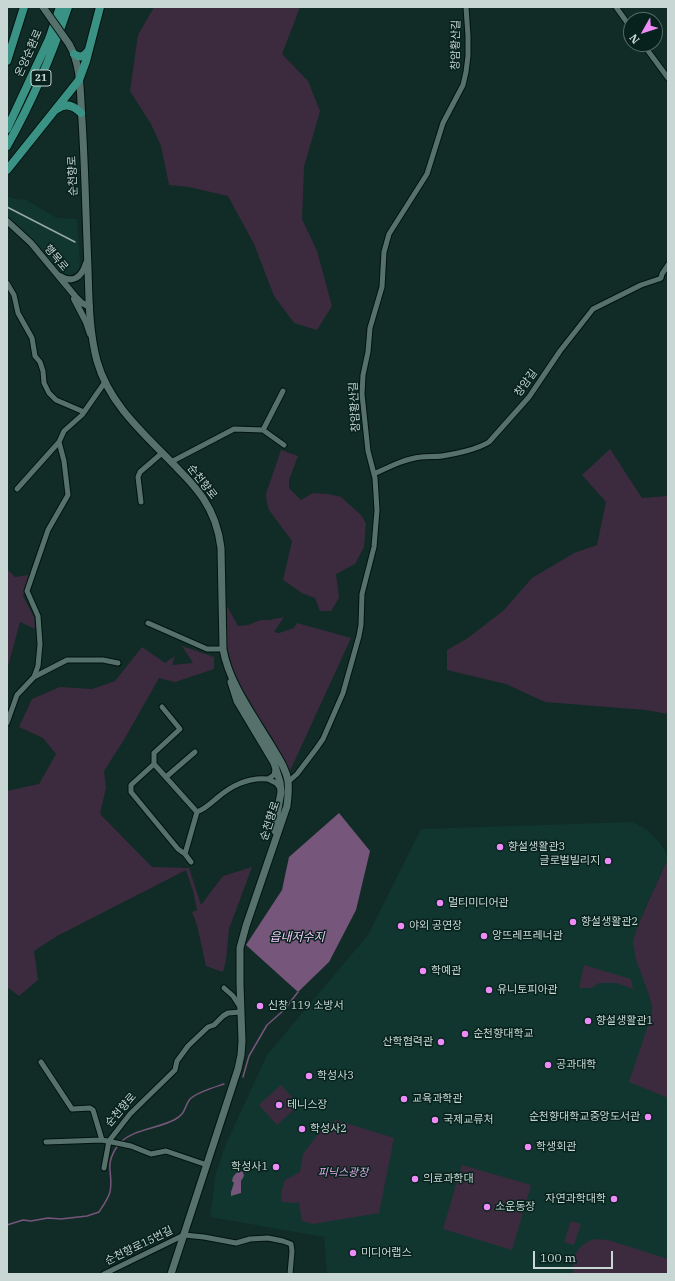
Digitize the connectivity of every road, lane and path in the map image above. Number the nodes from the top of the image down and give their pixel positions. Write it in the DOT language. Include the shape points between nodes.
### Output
graph roads {
  1 [pos="24,7"];
  2 [pos="43,7"];
  3 [pos="60,7"];
  4 [pos="68,7"];
  5 [pos="100,7"];
  6 [pos="466,7"];
  7 [pos="616,7"];
  8 [pos="623,17"];
  9 [pos="88,50"];
  10 [pos="649,52"];
  11 [pos="74,54"];
  12 [pos="7,61"];
  13 [pos="668,78"];
  14 [pos="79,80"];
  15 [pos="56,109"];
  16 [pos="81,113"];
  17 [pos="7,130"];
  18 [pos="7,146"];
  19 [pos="7,170"];
  20 [pos="7,222"];
  21 [pos="88,259"];
  22 [pos="668,264"];
  23 [pos="56,274"];
  24 [pos="7,283"];
  25 [pos="67,287"];
  26 [pos="90,307"];
  27 [pos="93,343"];
  28 [pos="105,382"];
  29 [pos="283,391"];
  30 [pos="84,412"];
  31 [pos="263,430"];
  32 [pos="59,442"];
  33 [pos="284,445"];
  34 [pos="162,453"];
  35 [pos="171,462"];
  36 [pos="374,474"];
  37 [pos="17,489"];
  38 [pos="141,502"];
  39 [pos="148,623"];
  40 [pos="223,649"];
  41 [pos="118,663"];
  42 [pos="228,671"];
  43 [pos="34,677"];
  44 [pos="162,707"];
  45 [pos="7,722"];
  46 [pos="195,752"];
  47 [pos="274,763"];
  48 [pos="154,764"];
  49 [pos="166,777"];
  50 [pos="268,779"];
  51 [pos="288,782"];
  52 [pos="281,792"];
  53 [pos="197,812"];
  54 [pos="274,842"];
  55 [pos="185,854"];
  56 [pos="191,862"];
  57 [pos="224,988"];
  58 [pos="241,1010"];
  59 [pos="41,1062"];
  60 [pos="102,1140"];
  61 [pos="109,1141"];
  62 [pos="46,1142"];
  63 [pos="207,1164"];
  64 [pos="104,1168"];
  65 [pos="184,1235"];
  66 [pos="104,1274"];
  67 [pos="171,1274"];
  68 [pos="290,1274"];
  1 -- 12 [label="highway"];
  2 -- 11 [label="main road, 순천향로, bridge"];
  3 -- 17 [label="highway, 온양순환로 / 21" via="49,39"];
  4 -- 18 [label="highway, 온양순환로 / 21" via="38,84"];
  5 -- 9 [label="highway"];
  6 -- 36 [label="street, 창암황산길" via="468,56 463,85 443,123 428,174 393,227 386,243 382,287 371,324 362,388 368,451"];
  7 -- 8 [label="street"];
  9 -- 11 [label="highway" via="82,57"];
  9 -- 14 [label="highway"];
  10 -- 13 [label="street"];
  11 -- 14 [label="main road, 순천향로"];
  14 -- 15 [label="highway"];
  14 -- 16 [label="main road, 순천향로"];
  15 -- 16 [label="highway" via="66,105"];
  15 -- 19 [label="highway"];
  16 -- 21 [label="main road, 순천향로"];
  20 -- 23 [label="street, 행목로" via="31,243"];
  21 -- 23 [label="street" via="84,270 73,280 65,280"];
  21 -- 26 [label="main road, 순천향로"];
  22 -- 36 [label="street, 창암길" via="661,278 641,284 594,309 560,351 529,397 489,442 453,454 406,460"];
  23 -- 25 [label="street, 행목로"];
  24 -- 30 [label="street" via="14,295 18,313 32,338 35,356 40,362 44,383 49,393 56,400"];
  25 -- 26 [label="street, 행목로" via="82,303"];
  25 -- 27 [label="street" via="79,306"];
  26 -- 27 [label="main road, 순천향로"];
  27 -- 28 [label="main road, 순천향로"];
  28 -- 30 [label="street"];
  28 -- 34 [label="main road, 순천향로" via="126,415"];
  29 -- 31 [label="street"];
  30 -- 32 [label="street" via="64,432"];
  31 -- 33 [label="street"];
  31 -- 35 [label="street" via="234,429"];
  32 -- 37 [label="street"];
  32 -- 43 [label="street" via="68,495 48,530 27,591 38,616 40,644"];
  34 -- 35 [label="main road, 순천향로"];
  34 -- 38 [label="street" via="140,472 138,477"];
  35 -- 40 [label="main road, 순천향로" via="203,498 219,535 222,562"];
  36 -- 51 [label="street, 창암황산길" via="378,510 376,538 363,587 361,625 356,647 342,693 323,739"];
  39 -- 40 [label="street" via="207,649"];
  40 -- 42 [label="main road, 순천향로"];
  41 -- 43 [label="street" via="103,660 67,660"];
  42 -- 47 [label="main road" via="236,701"];
  42 -- 51 [label="main road, 순천향로" via="282,765"];
  43 -- 45 [label="street" via="17,695"];
  44 -- 48 [label="street" via="180,729 154,753"];
  46 -- 49 [label="street"];
  47 -- 50 [label="street" via="274,775"];
  47 -- 52 [label="main road"];
  48 -- 49 [label="street"];
  48 -- 55 [label="street" via="132,783 131,792"];
  49 -- 53 [label="street"];
  50 -- 52 [label="street" via="276,783"];
  50 -- 53 [label="street" via="247,780 231,787"];
  51 -- 54 [label="main road, 순천향로" via="287,806"];
  52 -- 54 [label="main road"];
  53 -- 55 [label="street"];
  54 -- 58 [label="main road, 순천향로" via="240,948"];
  55 -- 56 [label="street"];
  57 -- 58 [label="street" via="234,996"];
  58 -- 61 [label="street, 순천향로" via="228,1013 214,1025 208,1026 188,1046 177,1061 175,1070 130,1114"];
  58 -- 63 [label="main road, 순천향로" via="242,1041 238,1069"];
  59 -- 60 [label="street, 순천향로" via="72,1109 93,1110"];
  60 -- 61 [label="street, 순천향로"];
  60 -- 62 [label="street, 순천향로"];
  61 -- 63 [label="street" via="132,1146 151,1154 166,1151"];
  61 -- 64 [label="street"];
  63 -- 65 [label="main road, 순천향로"];
  65 -- 66 [label="street, 순천향로15번길"];
  65 -- 67 [label="main road, 순천향로"];
  65 -- 68 [label="street" via="236,1243 268,1238 283,1241 291,1244"];
}
